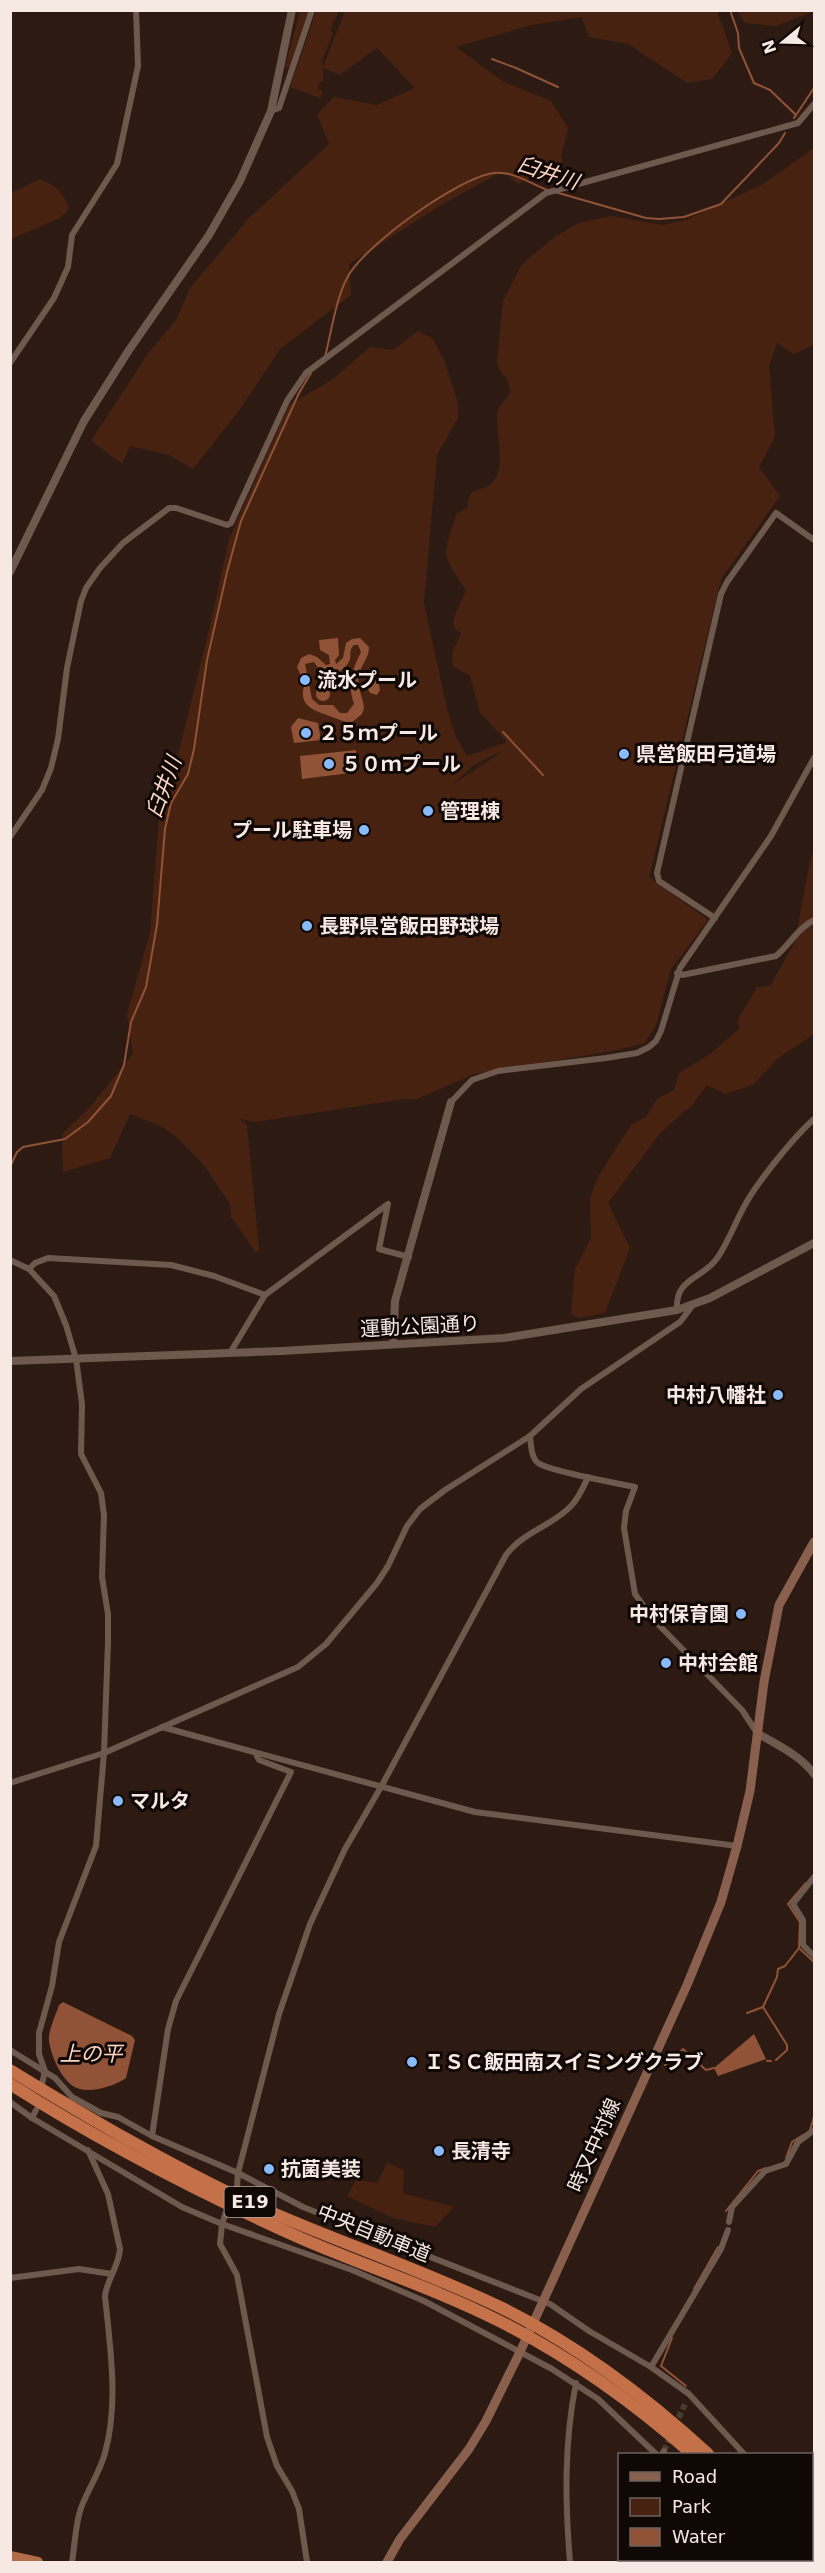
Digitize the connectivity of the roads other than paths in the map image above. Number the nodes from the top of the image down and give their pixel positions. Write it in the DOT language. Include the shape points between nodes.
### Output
graph roads {
  1 [pos="136,10"];
  2 [pos="292,10"];
  3 [pos="312,10"];
  4 [pos="814,104"];
  5 [pos="271,111"];
  6 [pos="10,363"];
  7 [pos="814,540"];
  8 [pos="10,572"];
  9 [pos="814,758"];
  10 [pos="10,837"];
  11 [pos="715,918"];
  12 [pos="814,920"];
  13 [pos="677,973"];
  14 [pos="451,1102"];
  15 [pos="814,1119"];
  16 [pos="814,1243"];
  17 [pos="409,1257"];
  18 [pos="10,1260"];
  19 [pos="28,1269"];
  20 [pos="265,1295"];
  21 [pos="693,1305"];
  22 [pos="677,1310"];
  23 [pos="393,1344"];
  24 [pos="230,1353"];
  25 [pos="76,1359"];
  26 [pos="10,1361"];
  27 [pos="530,1436"];
  28 [pos="588,1477"];
  29 [pos="814,1542"];
  30 [pos="162,1727"];
  31 [pos="757,1733"];
  32 [pos="104,1753"];
  33 [pos="256,1754"];
  34 [pos="814,1774"];
  35 [pos="10,1783"];
  36 [pos="381,1787"];
  37 [pos="737,1846"];
  38 [pos="814,1877"];
  39 [pos="814,1956"];
  40 [pos="10,2050"];
  41 [pos="10,2070"];
  42 [pos="45,2071"];
  43 [pos="10,2084"];
  44 [pos="42,2084"];
  45 [pos="10,2102"];
  46 [pos="36,2110"];
  47 [pos="32,2118"];
  48 [pos="814,2130"];
  49 [pos="152,2136"];
  50 [pos="88,2150"];
  51 [pos="238,2173"];
  52 [pos="237,2187"];
  53 [pos="226,2212"];
  54 [pos="729,2222"];
  55 [pos="222,2224"];
  56 [pos="728,2230"];
  57 [pos="112,2274"];
  58 [pos="10,2278"];
  59 [pos="544,2301"];
  60 [pos="499,2314"];
  61 [pos="546,2339"];
  62 [pos="520,2352"];
  63 [pos="651,2367"];
  64 [pos="576,2383"];
  65 [pos="689,2394"];
  66 [pos="685,2404"];
  67 [pos="655,2453"];
  68 [pos="691,2453"];
  69 [pos="707,2453"];
  70 [pos="743,2453"];
  71 [pos="10,2556"];
  72 [pos="38,2562"];
  73 [pos="72,2562"];
  74 [pos="307,2562"];
  75 [pos="387,2562"];
  76 [pos="570,2562"];
  1 -- 6 [label="street" via="138,66 117,164 72,235 68,267 54,298"];
  2 -- 5 [label="street"];
  3 -- 5 [label="street" via="279,108"];
  4 -- 10 [label="street" via="798,123 546,193 306,372 287,401 231,523 169,508 123,543 86,588 67,668 51,768 42,790"];
  5 -- 8 [label="street" via="240,181 209,235 84,421"];
  7 -- 11 [label="street" via="776,513 721,594 657,873 659,881"];
  9 -- 11 [label="street" via="771,836"];
  11 -- 13 [label="street"];
  12 -- 13 [label="street" via="802,926 776,956"];
  13 -- 14 [label="street" via="656,1041 643,1051 498,1071 472,1080"];
  14 -- 17 [label="street"];
  15 -- 22 [label="street" via="746,1202 715,1262 683,1287 676,1298"];
  16 -- 21 [label="street, 運動公園通り"];
  17 -- 20 [label="street" via="379,1249 388,1204"];
  17 -- 23 [label="street" via="395,1301"];
  18 -- 19 [label="street"];
  19 -- 20 [label="street" via="48,1258 171,1265"];
  19 -- 25 [label="street" via="54,1296"];
  20 -- 24 [label="street"];
  21 -- 22 [label="street, 運動公園通り"];
  21 -- 27 [label="street" via="680,1322 581,1389"];
  22 -- 23 [label="street, 運動公園通り" via="504,1338"];
  23 -- 24 [label="street, 運動公園通り"];
  24 -- 25 [label="street, 運動公園通り"];
  25 -- 26 [label="street, 運動公園通り"];
  25 -- 32 [label="street" via="82,1404 81,1454 101,1493 104,1515 102,1576 108,1614"];
  27 -- 28 [label="street" via="538,1463"];
  27 -- 30 [label="street" via="420,1509 377,1583 316,1653 285,1674"];
  28 -- 31 [label="street" via="635,1487 624,1528 635,1594 653,1619 742,1710"];
  28 -- 36 [label="street" via="569,1509 514,1544 506,1555"];
  29 -- 31 [label="main road, 時又中村線" via="779,1605"];
  30 -- 32 [label="street"];
  30 -- 33 [label="street"];
  31 -- 34 [label="street" via="789,1751"];
  31 -- 37 [label="main road, 時又中村線" via="750,1791"];
  32 -- 35 [label="street"];
  32 -- 42 [label="street" via="96,1846 64,1926 39,2033 39,2054"];
  33 -- 36 [label="street"];
  33 -- 49 [label="street" via="259,1760 291,1772 176,2001"];
  36 -- 37 [label="street" via="475,1812"];
  36 -- 51 [label="street" via="345,1849 310,1924 279,2014"];
  37 -- 59 [label="main road, 時又中村線" via="721,1902 687,1985"];
  38 -- 39 [label="street" via="793,1904 803,1920 803,1945"];
  40 -- 42 [label="street"];
  41 -- 60 [label="highway, 中央自動車道 / E19" via="146,2150 249,2202"];
  42 -- 44 [label="street"];
  42 -- 49 [label="street" via="72,2097"];
  43 -- 60 [label="highway, 中央自動車道 / E19" via="120,2150 202,2193 300,2238"];
  45 -- 47 [label="street"];
  46 -- 47 [label="street"];
  47 -- 50 [label="street"];
  48 -- 54 [label="street" via="798,2142 786,2164 765,2171 732,2207"];
  49 -- 51 [label="street"];
  50 -- 55 [label="street" via="182,2207"];
  50 -- 57 [label="street" via="108,2194 116,2226 119,2257"];
  51 -- 52 [label="street"];
  51 -- 59 [label="street" via="313,2211"];
  53 -- 55 [label="street"];
  55 -- 62 [label="street" via="352,2270 424,2301"];
  55 -- 74 [label="street" via="220,2244 237,2275 267,2437 299,2509"];
  56 -- 63 [label="street" via="722,2249"];
  57 -- 58 [label="street" via="79,2269"];
  57 -- 73 [label="street" via="105,2296 112,2377 106,2451 81,2508"];
  59 -- 62 [label="main road, 時又中村線"];
  59 -- 63 [label="street"];
  60 -- 61 [label="highway, 中央自動車道 / E19"];
  61 -- 68 [label="highway, 中央自動車道 / E19"];
  61 -- 69 [label="highway, 中央自動車道 / E19" via="645,2399"];
  62 -- 64 [label="street"];
  62 -- 75 [label="main road, 時又中村線" via="469,2449"];
  63 -- 65 [label="street"];
  64 -- 67 [label="street"];
  64 -- 76 [label="street" via="565,2462"];
  65 -- 66 [label="street"];
  65 -- 70 [label="street"];
  71 -- 72 [label="highway"];
}
